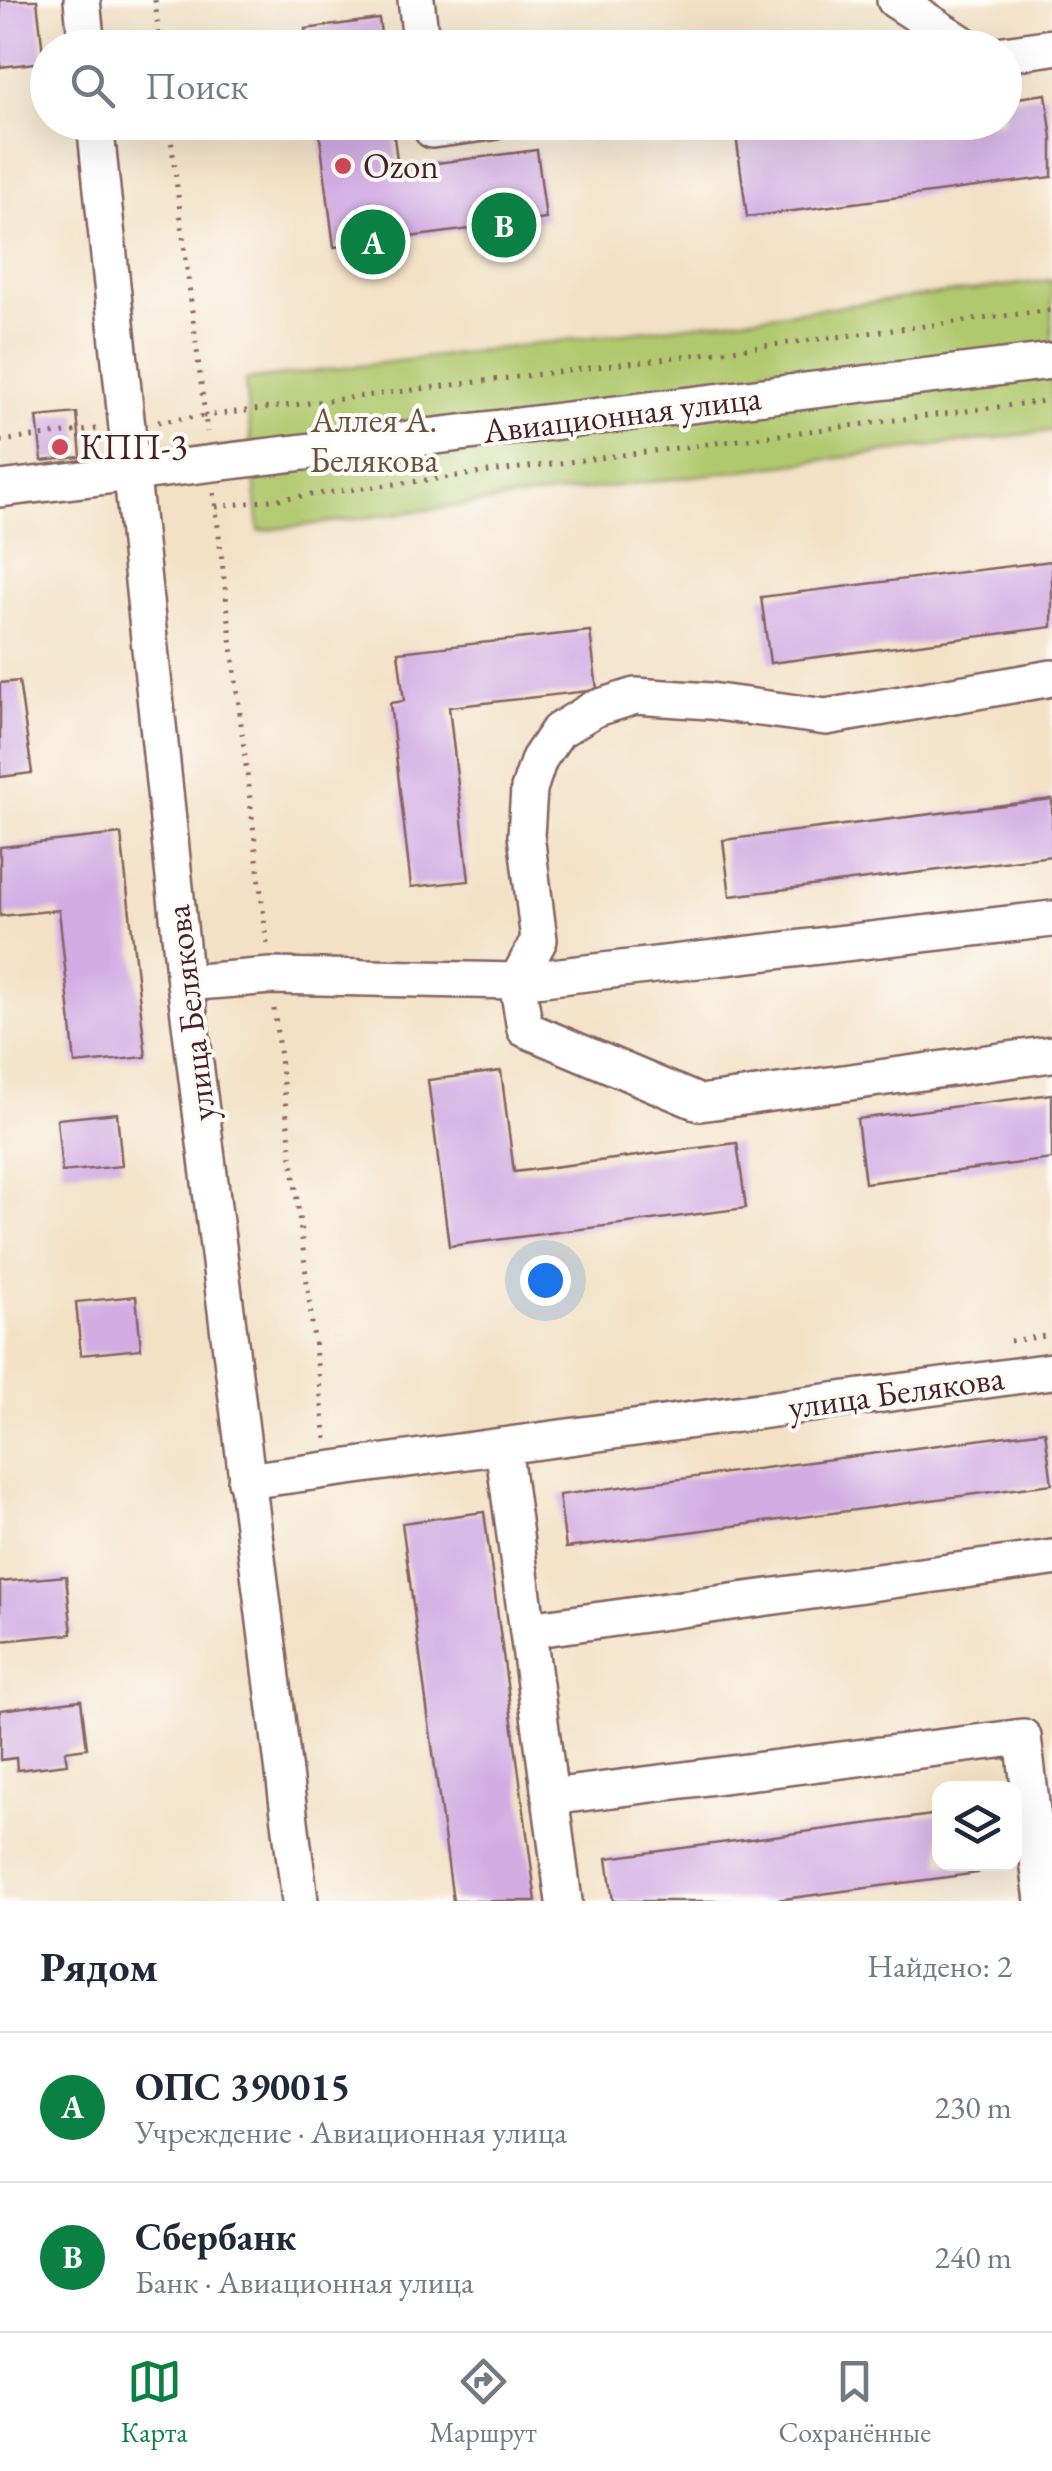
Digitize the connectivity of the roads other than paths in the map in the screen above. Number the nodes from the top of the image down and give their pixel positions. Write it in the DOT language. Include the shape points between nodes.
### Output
graph roads {
  1 [pos="82,0"];
  2 [pos="416,0"];
  3 [pos="895,0"];
  4 [pos="85,30"];
  5 [pos="420,30"];
  6 [pos="941,30"];
  7 [pos="1052,47"];
  8 [pos="1022,51"];
  9 [pos="97,140"];
  10 [pos="1052,361"];
  11 [pos="132,472"];
  12 [pos="0,490"];
  13 [pos="1052,678"];
  14 [pos="1052,918"];
  15 [pos="517,981"];
  16 [pos="186,983"];
  17 [pos="1052,1054"];
  18 [pos="1052,1371"];
  19 [pos="503,1446"];
  20 [pos="246,1480"];
  21 [pos="1052,1558"];
  22 [pos="528,1630"];
  23 [pos="550,1798"];
  24 [pos="300,1901"];
  25 [pos="564,1901"];
  26 [pos="1042,1901"];
  1 -- 4 [label="street"];
  2 -- 5 [label="street"];
  3 -- 6 [label="street"];
  7 -- 8 [label="street"];
  9 -- 11 [label="street, улица Белякова"];
  10 -- 11 [label="street, Авиационная улица"];
  11 -- 12 [label="street, Авиационная улица"];
  11 -- 16 [label="street, улица Белякова"];
  13 -- 15 [label="street" via="826,717 635,696 594,708 558,731 529,789 526,835 540,940"];
  14 -- 15 [label="street"];
  15 -- 16 [label="street" via="270,976"];
  15 -- 17 [label="street" via="524,1029 700,1102"];
  16 -- 20 [label="street, улица Белякова"];
  18 -- 19 [label="street, улица Белякова"];
  19 -- 20 [label="street, улица Белякова"];
  19 -- 22 [label="street"];
  20 -- 24 [label="street, улица Белякова"];
  21 -- 22 [label="street"];
  22 -- 23 [label="street"];
  23 -- 25 [label="street"];
  23 -- 26 [label="street" via="1024,1737"];
}
